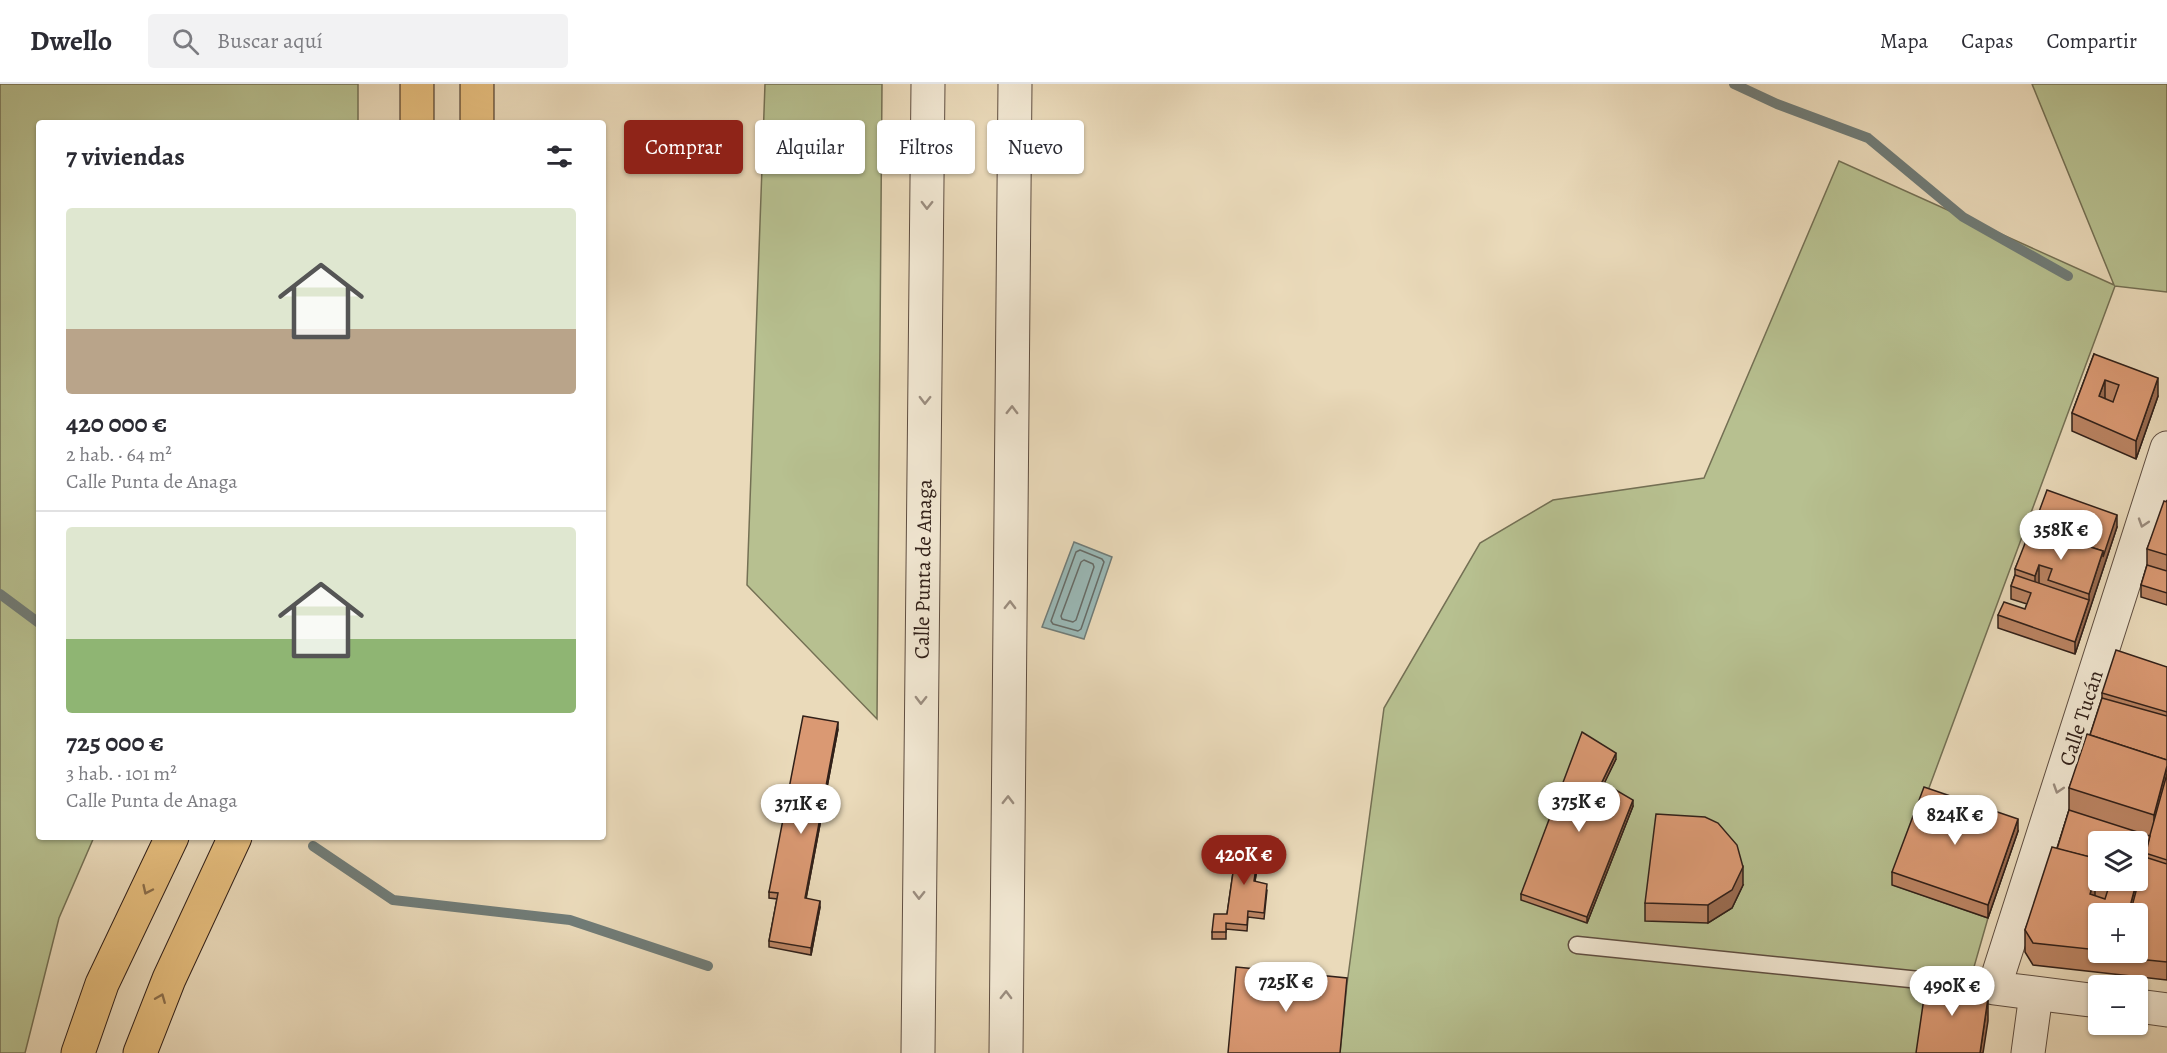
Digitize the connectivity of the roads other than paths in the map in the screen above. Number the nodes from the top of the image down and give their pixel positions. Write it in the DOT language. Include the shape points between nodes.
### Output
graph roads {
  1 [pos="417,84"];
  2 [pos="477,84"];
  3 [pos="928,84"];
  4 [pos="1015,84"];
  5 [pos="417,120"];
  6 [pos="477,120"];
  7 [pos="2167,448"];
  8 [pos="171,840"];
  9 [pos="234,840"];
  10 [pos="1577,945"];
  11 [pos="1982,986"];
  12 [pos="2037,994"];
  13 [pos="2088,1000"];
  14 [pos="2148,1007"];
  15 [pos="2167,1010"];
  16 [pos="78,1053"];
  17 [pos="141,1053"];
  18 [pos="918,1053"];
  19 [pos="1006,1053"];
  20 [pos="2028,1053"];
  1 -- 5 [label="highway"];
  2 -- 6 [label="highway"];
  3 -- 18 [label="street, Calle Punta de Anaga, one-way"];
  19 -- 4 [label="street, one-way"];
  7 -- 11 [label="street, Calle Tucán, one-way"];
  8 -- 16 [label="highway, one-way" via="102,984"];
  17 -- 9 [label="highway, one-way" via="169,980"];
  10 -- 11 [label="lane"];
  11 -- 12 [label="street"];
  12 -- 13 [label="street"];
  12 -- 20 [label="street"];
  14 -- 15 [label="street"];
}
